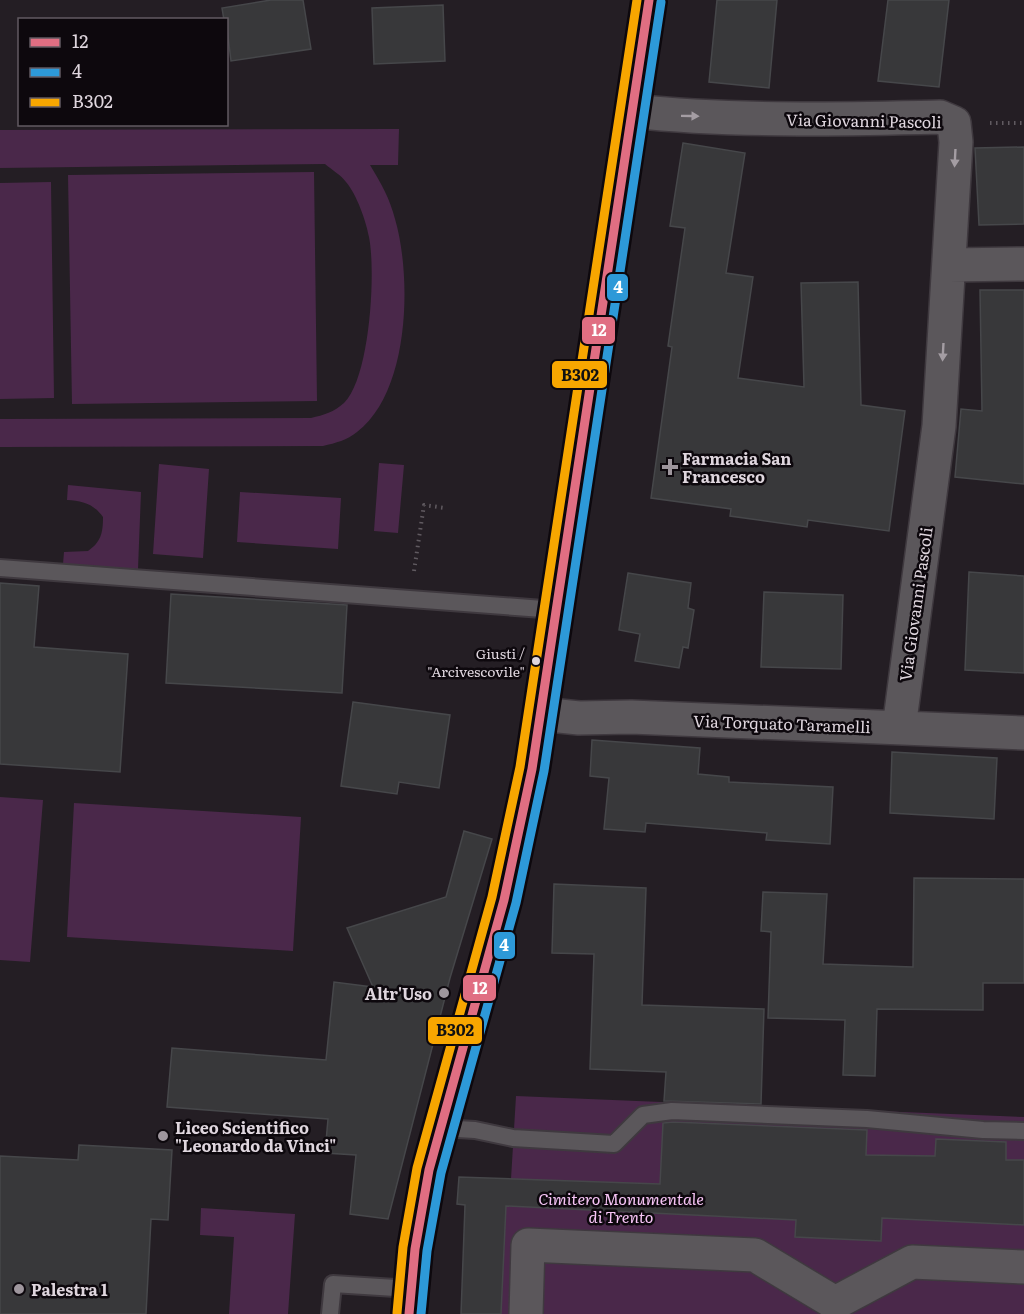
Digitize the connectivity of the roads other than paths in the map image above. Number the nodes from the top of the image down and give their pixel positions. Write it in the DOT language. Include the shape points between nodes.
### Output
graph roads {
  1 [pos="649,0"];
  2 [pos="632,111"];
  3 [pos="1024,264"];
  4 [pos="949,265"];
  5 [pos="0,568"];
  6 [pos="556,610"];
  7 [pos="540,714"];
  8 [pos="899,728"];
  9 [pos="1024,733"];
  10 [pos="440,1128"];
  11 [pos="1024,1131"];
  12 [pos="1024,1267"];
  13 [pos="410,1301"];
  14 [pos="835,1309"];
  15 [pos="330,1314"];
  16 [pos="526,1314"];
  1 -- 2 [label="street"];
  2 -- 4 [label="street, Via Giovanni Pascoli, one-way" via="819,119 940,117 954,123"];
  2 -- 6 [label="street"];
  3 -- 4 [label="street"];
  4 -- 8 [label="street, Via Giovanni Pascoli, one-way" via="939,426"];
  5 -- 6 [label="lane"];
  6 -- 7 [label="street"];
  7 -- 8 [label="street, Via Torquato Taramelli"];
  7 -- 10 [label="street" via="504,900"];
  8 -- 9 [label="street, Via Torquato Taramelli"];
  10 -- 11 [label="lane" via="513,1138 614,1144 643,1115 672,1111 867,1119"];
  10 -- 13 [label="street" via="421,1212"];
  12 -- 14 [label="street" via="912,1262"];
  13 -- 15 [label="lane" via="333,1284"];
  14 -- 16 [label="street" via="755,1255 528,1245"];
}
